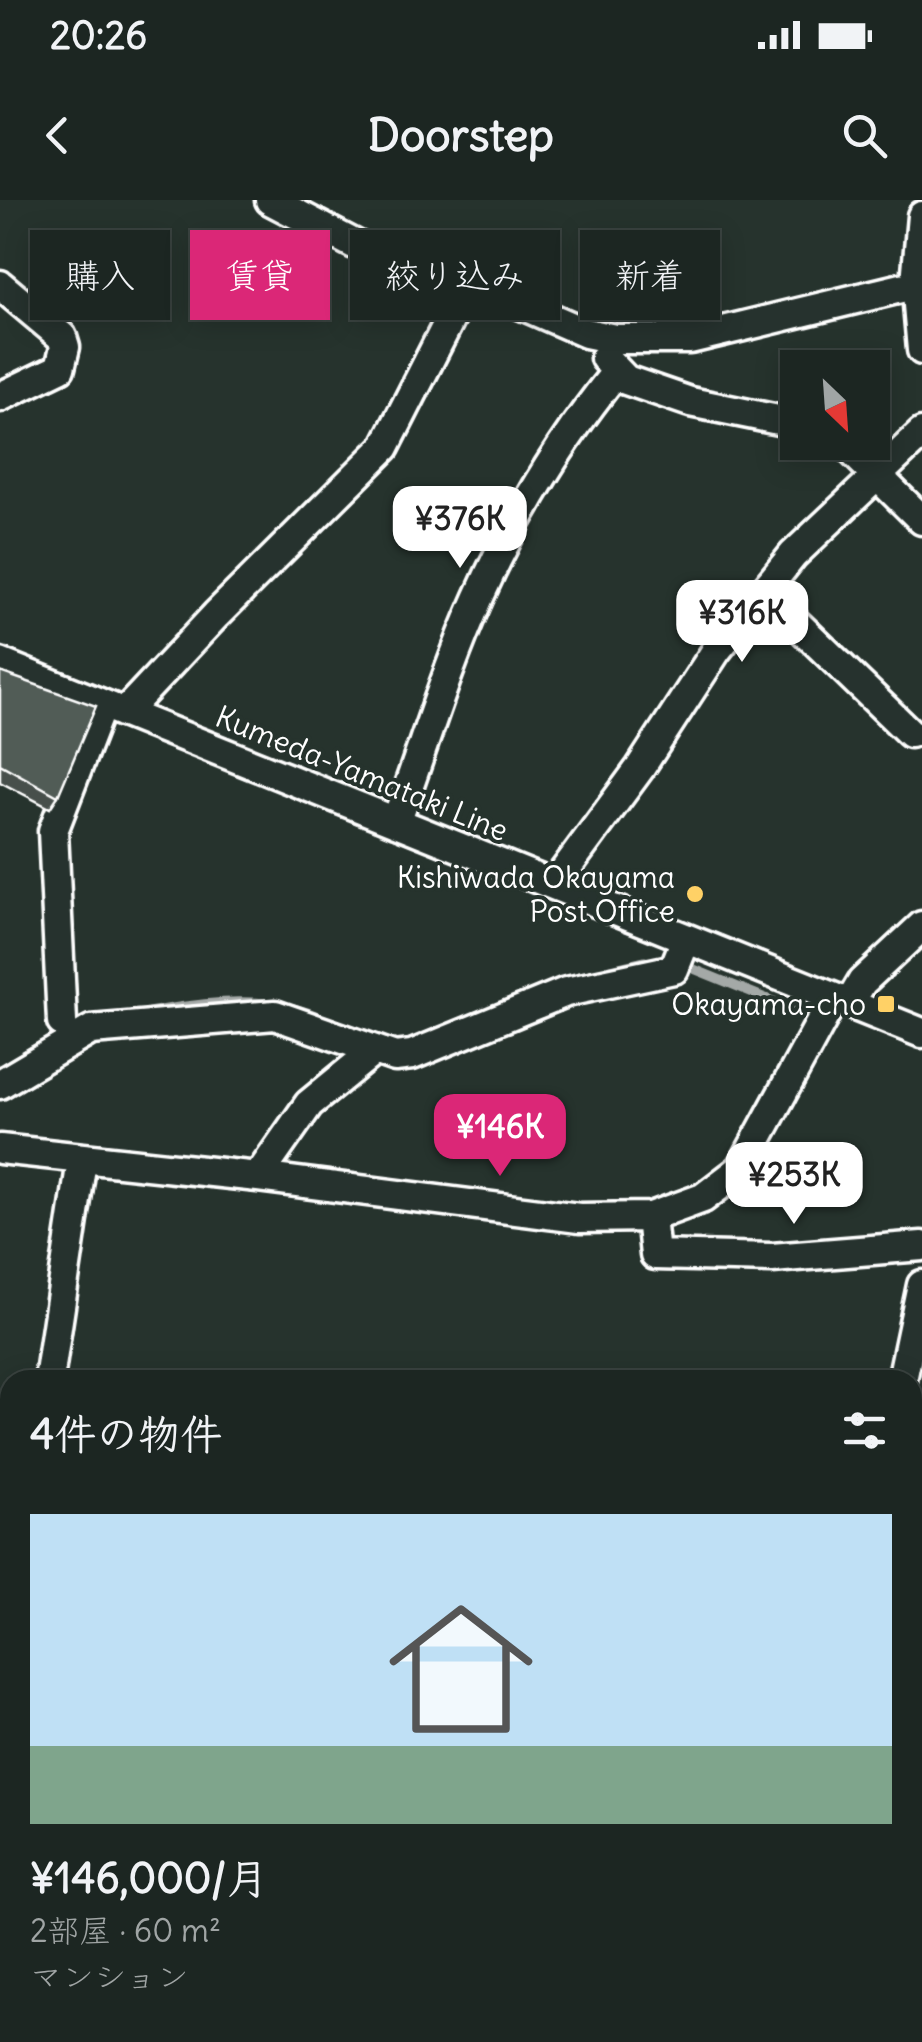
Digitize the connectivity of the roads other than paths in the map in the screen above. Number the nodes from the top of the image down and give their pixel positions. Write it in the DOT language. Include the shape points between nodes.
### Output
graph roads {
  1 [pos="270,200"];
  2 [pos="922,216"];
  3 [pos="350,241"];
  4 [pos="919,283"];
  5 [pos="0,284"];
  6 [pos="450,320"];
  7 [pos="556,320"];
  8 [pos="586,333"];
  9 [pos="922,350"];
  10 [pos="617,371"];
  11 [pos="0,397"];
  12 [pos="780,420"];
  13 [pos="922,434"];
  14 [pos="861,460"];
  15 [pos="876,476"];
  16 [pos="922,520"];
  17 [pos="764,592"];
  18 [pos="0,663"];
  19 [pos="113,708"];
  20 [pos="910,733"];
  21 [pos="396,822"];
  22 [pos="554,886"];
  23 [pos="922,926"];
  24 [pos="680,955"];
  25 [pos="832,998"];
  26 [pos="62,1022"];
  27 [pos="922,1034"];
  28 [pos="375,1050"];
  29 [pos="0,1084"];
  30 [pos="0,1149"];
  31 [pos="82,1160"];
  32 [pos="258,1177"];
  33 [pos="651,1218"];
  34 [pos="922,1246"];
  35 [pos="922,1285"];
  36 [pos="50,1370"];
  37 [pos="904,1370"];
  1 -- 3 [label="street"];
  2 -- 4 [label="street"];
  4 -- 8 [label="street" via="690,340 614,340"];
  4 -- 9 [label="street"];
  5 -- 11 [label="street" via="66,347 60,368"];
  6 -- 19 [label="street" via="386,447"];
  7 -- 8 [label="street"];
  8 -- 10 [label="street"];
  10 -- 12 [label="street" via="690,402"];
  10 -- 21 [label="street" via="548,466 478,599"];
  13 -- 15 [label="street"];
  14 -- 15 [label="street"];
  15 -- 16 [label="street"];
  15 -- 17 [label="street"];
  17 -- 20 [label="street"];
  17 -- 22 [label="street"];
  18 -- 19 [label="street, Kumeda-Yamataki Line"];
  19 -- 21 [label="street, Kumeda-Yamataki Line"];
  19 -- 26 [label="street" via="53,831"];
  21 -- 22 [label="street, Kumeda-Yamataki Line"];
  22 -- 24 [label="street, Kumeda-Yamataki Line"];
  23 -- 25 [label="street" via="862,982"];
  24 -- 25 [label="street, Kumeda-Yamataki Line"];
  24 -- 28 [label="street" via="566,992 412,1055"];
  25 -- 27 [label="street, Kumeda-Yamataki Line"];
  25 -- 33 [label="street" via="741,1168 702,1198"];
  28 -- 29 [label="street" via="275,1015 91,1030"];
  28 -- 32 [label="street" via="309,1104"];
  30 -- 31 [label="street"];
  31 -- 32 [label="street"];
  31 -- 36 [label="street"];
  32 -- 33 [label="street" via="579,1218"];
  33 -- 34 [label="street" via="655,1255 772,1258"];
  35 -- 37 [label="street"];
}
